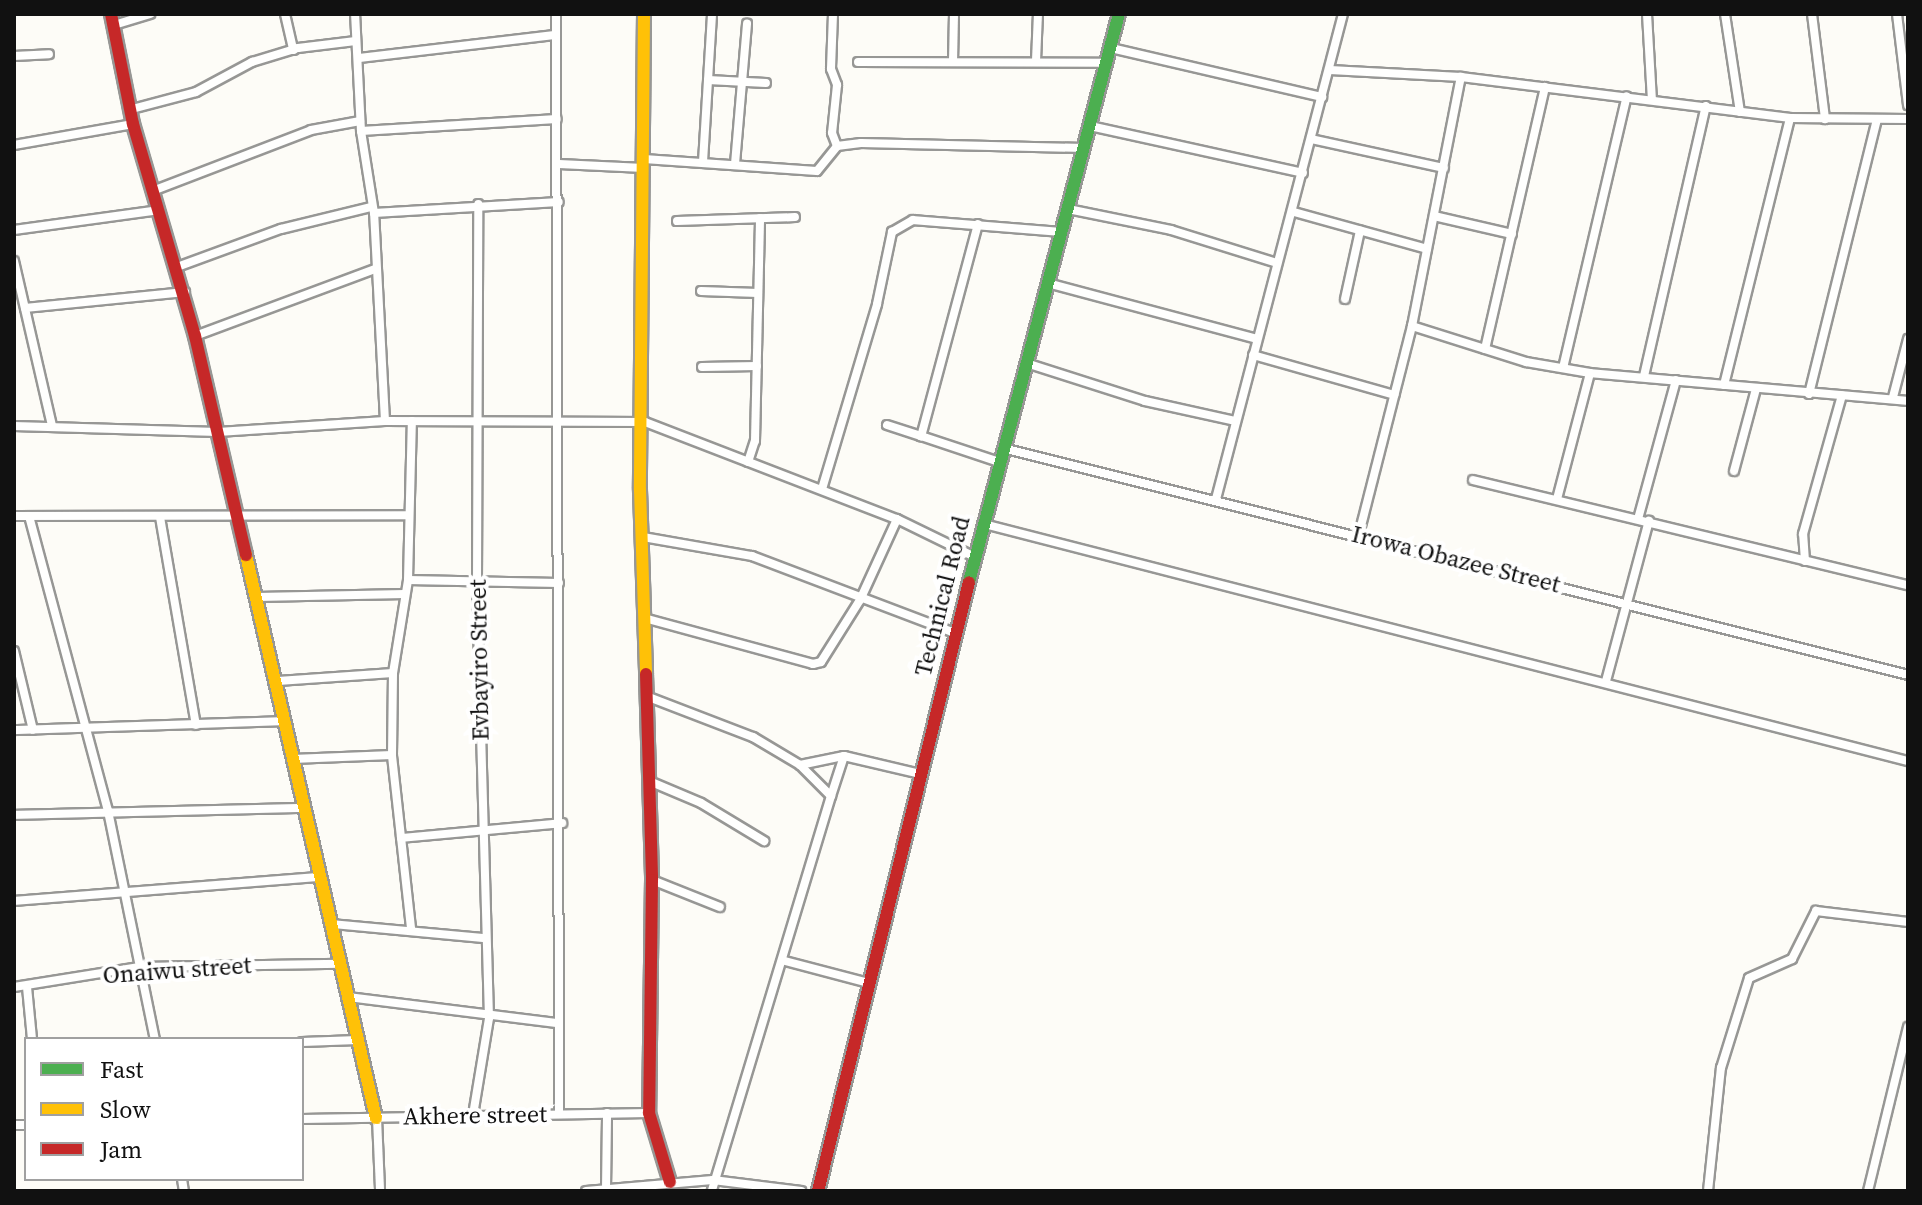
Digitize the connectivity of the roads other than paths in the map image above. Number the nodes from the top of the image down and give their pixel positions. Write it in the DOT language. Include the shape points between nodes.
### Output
graph roads {
  1 [pos="150,14"];
  2 [pos="285,14"];
  3 [pos="355,14"];
  4 [pos="556,14"];
  5 [pos="644,14"];
  6 [pos="712,14"];
  7 [pos="833,14"];
  8 [pos="954,14"];
  9 [pos="1038,14"];
  10 [pos="1119,14"];
  11 [pos="1343,14"];
  12 [pos="1647,14"];
  13 [pos="1725,14"];
  14 [pos="1812,14"];
  15 [pos="1897,14"];
  16 [pos="113,20"];
  17 [pos="747,24"];
  18 [pos="555,35"];
  19 [pos="356,41"];
  20 [pos="1111,48"];
  21 [pos="293,50"];
  22 [pos="49,54"];
  23 [pos="14,56"];
  24 [pos="359,58"];
  25 [pos="1036,61"];
  26 [pos="858,62"];
  27 [pos="953,62"];
  28 [pos="1106,63"];
  29 [pos="1330,70"];
  30 [pos="1461,77"];
  31 [pos="708,80"];
  32 [pos="741,81"];
  33 [pos="766,83"];
  34 [pos="1545,87"];
  35 [pos="1627,96"];
  36 [pos="1322,97"];
  37 [pos="1652,100"];
  38 [pos="1908,105"];
  39 [pos="1706,106"];
  40 [pos="132,109"];
  41 [pos="1740,112"];
  42 [pos="1790,118"];
  43 [pos="557,119"];
  44 [pos="1825,119"];
  45 [pos="1908,119"];
  46 [pos="1877,120"];
  47 [pos="360,121"];
  48 [pos="133,124"];
  49 [pos="1090,126"];
  50 [pos="361,131"];
  51 [pos="1311,139"];
  52 [pos="14,145"];
  53 [pos="837,146"];
  54 [pos="1085,148"];
  55 [pos="703,162"];
  56 [pos="559,164"];
  57 [pos="644,164"];
  58 [pos="735,164"];
  59 [pos="1444,168"];
  60 [pos="1303,173"];
  61 [pos="155,190"];
  62 [pos="559,202"];
  63 [pos="478,204"];
  64 [pos="1068,209"];
  65 [pos="160,210"];
  66 [pos="372,210"];
  67 [pos="1294,212"];
  68 [pos="1434,216"];
  69 [pos="795,217"];
  70 [pos="760,218"];
  71 [pos="677,221"];
  72 [pos="978,224"];
  73 [pos="14,230"];
  74 [pos="1360,231"];
  75 [pos="1061,232"];
  76 [pos="1512,234"];
  77 [pos="1427,249"];
  78 [pos="14,261"];
  79 [pos="1277,263"];
  80 [pos="177,267"];
  81 [pos="375,269"];
  82 [pos="1047,283"];
  83 [pos="701,291"];
  84 [pos="185,292"];
  85 [pos="758,293"];
  86 [pos="1345,299"];
  87 [pos="25,308"];
  88 [pos="1412,326"];
  89 [pos="195,336"];
  90 [pos="1257,339"];
  91 [pos="1908,339"];
  92 [pos="1485,349"];
  93 [pos="1253,355"];
  94 [pos="1026,363"];
  95 [pos="757,366"];
  96 [pos="702,367"];
  97 [pos="1563,368"];
  98 [pos="1590,373"];
  99 [pos="1644,376"];
  100 [pos="1676,380"];
  101 [pos="1724,385"];
  102 [pos="1756,389"];
  103 [pos="1809,394"];
  104 [pos="1394,395"];
  105 [pos="1842,395"];
  106 [pos="1893,397"];
  107 [pos="1908,401"];
  108 [pos="477,419"];
  109 [pos="385,421"];
  110 [pos="412,421"];
  111 [pos="558,421"];
  112 [pos="1235,421"];
  113 [pos="645,422"];
  114 [pos="52,425"];
  115 [pos="887,425"];
  116 [pos="14,426"];
  117 [pos="218,432"];
  118 [pos="921,436"];
  119 [pos="1003,448"];
  120 [pos="748,462"];
  121 [pos="999,462"];
  122 [pos="1734,471"];
  123 [pos="1473,480"];
  124 [pos="822,489"];
  125 [pos="1216,499"];
  126 [pos="1557,499"];
  127 [pos="236,514"];
  128 [pos="407,515"];
  129 [pos="14,516"];
  130 [pos="29,516"];
  131 [pos="160,517"];
  132 [pos="897,519"];
  133 [pos="1638,519"];
  134 [pos="1649,521"];
  135 [pos="984,524"];
  136 [pos="1359,534"];
  137 [pos="643,537"];
  138 [pos="975,557"];
  139 [pos="1802,557"];
  140 [pos="408,580"];
  141 [pos="477,581"];
  142 [pos="559,583"];
  143 [pos="1908,585"];
  144 [pos="405,594"];
  145 [pos="257,597"];
  146 [pos="860,600"];
  147 [pos="1626,601"];
  148 [pos="644,618"];
  149 [pos="955,633"];
  150 [pos="14,651"];
  151 [pos="393,673"];
  152 [pos="1908,675"];
  153 [pos="278,681"];
  154 [pos="1606,681"];
  155 [pos="646,696"];
  156 [pos="283,721"];
  157 [pos="196,725"];
  158 [pos="87,728"];
  159 [pos="14,730"];
  160 [pos="33,730"];
  161 [pos="392,755"];
  162 [pos="844,756"];
  163 [pos="292,759"];
  164 [pos="1908,761"];
  165 [pos="800,765"];
  166 [pos="920,774"];
  167 [pos="649,781"];
  168 [pos="831,796"];
  169 [pos="304,808"];
  170 [pos="108,811"];
  171 [pos="14,815"];
  172 [pos="562,823"];
  173 [pos="482,833"];
  174 [pos="401,838"];
  175 [pos="764,841"];
  176 [pos="320,877"];
  177 [pos="652,880"];
  178 [pos="125,895"];
  179 [pos="14,901"];
  180 [pos="720,907"];
  181 [pos="1908,922"];
  182 [pos="332,924"];
  183 [pos="411,928"];
  184 [pos="484,938"];
  185 [pos="785,961"];
  186 [pos="341,964"];
  187 [pos="139,967"];
  188 [pos="869,983"];
  189 [pos="14,987"];
  190 [pos="27,987"];
  191 [pos="348,997"];
  192 [pos="489,1018"];
  193 [pos="558,1023"];
  194 [pos="1908,1027"];
  195 [pos="32,1037"];
  196 [pos="155,1037"];
  197 [pos="358,1040"];
  198 [pos="304,1042"];
  199 [pos="559,1113"];
  200 [pos="607,1113"];
  201 [pos="649,1113"];
  202 [pos="473,1115"];
  203 [pos="376,1118"];
  204 [pos="304,1119"];
  205 [pos="713,1180"];
  206 [pos="670,1182"];
  207 [pos="606,1189"];
  208 [pos="380,1191"];
  209 [pos="586,1191"];
  210 [pos="712,1191"];
  211 [pos="801,1191"];
  212 [pos="818,1191"];
  213 [pos="1708,1191"];
  214 [pos="1868,1191"];
  1 -- 16 [label="street"];
  2 -- 21 [label="street"];
  3 -- 19 [label="street"];
  4 -- 18 [label="street"];
  5 -- 57 [label="street"];
  6 -- 31 [label="street"];
  7 -- 53 [label="street" via="831,69 837,85 832,133"];
  8 -- 27 [label="street"];
  9 -- 25 [label="street"];
  10 -- 20 [label="street, Technical Road"];
  11 -- 29 [label="street"];
  12 -- 37 [label="street"];
  13 -- 41 [label="street"];
  14 -- 44 [label="street"];
  15 -- 38 [label="street"];
  16 -- 40 [label="street"];
  17 -- 32 [label="street"];
  18 -- 24 [label="street"];
  18 -- 43 [label="street"];
  19 -- 21 [label="street"];
  19 -- 24 [label="street"];
  20 -- 28 [label="street, Technical Road"];
  20 -- 36 [label="street"];
  21 -- 40 [label="street" via="252,62 196,92"];
  22 -- 23 [label="street"];
  24 -- 47 [label="street"];
  25 -- 27 [label="street"];
  25 -- 28 [label="street"];
  26 -- 27 [label="street"];
  28 -- 49 [label="street, Technical Road"];
  29 -- 30 [label="street"];
  29 -- 36 [label="street"];
  30 -- 34 [label="street"];
  30 -- 59 [label="street"];
  31 -- 32 [label="street"];
  31 -- 55 [label="street"];
  32 -- 33 [label="street"];
  32 -- 58 [label="street"];
  34 -- 35 [label="street"];
  34 -- 76 [label="street"];
  35 -- 37 [label="street"];
  35 -- 97 [label="street"];
  36 -- 51 [label="street"];
  37 -- 39 [label="street"];
  39 -- 41 [label="street"];
  39 -- 99 [label="street"];
  40 -- 48 [label="street"];
  41 -- 42 [label="street"];
  42 -- 44 [label="street"];
  42 -- 101 [label="street"];
  43 -- 50 [label="street"];
  43 -- 56 [label="street"];
  44 -- 46 [label="street"];
  45 -- 46 [label="street"];
  46 -- 103 [label="street"];
  47 -- 50 [label="street"];
  47 -- 61 [label="street" via="311,130"];
  48 -- 52 [label="street"];
  48 -- 61 [label="street"];
  49 -- 54 [label="street, Technical Road"];
  49 -- 60 [label="street"];
  50 -- 66 [label="street"];
  51 -- 59 [label="street"];
  51 -- 60 [label="street"];
  53 -- 54 [label="street" via="953,142"];
  53 -- 58 [label="street" via="817,171"];
  54 -- 64 [label="street, Technical Road"];
  55 -- 57 [label="street"];
  55 -- 58 [label="street"];
  56 -- 57 [label="street"];
  56 -- 62 [label="street"];
  57 -- 113 [label="street"];
  59 -- 68 [label="street"];
  60 -- 67 [label="street"];
  61 -- 65 [label="street"];
  62 -- 63 [label="street"];
  62 -- 111 [label="street"];
  63 -- 66 [label="street"];
  63 -- 108 [label="street, Evbayiro Street"];
  64 -- 75 [label="street, Technical Road"];
  64 -- 79 [label="street" via="1171,230"];
  65 -- 73 [label="street"];
  65 -- 80 [label="street"];
  66 -- 80 [label="street" via="281,229"];
  66 -- 81 [label="street"];
  67 -- 74 [label="street"];
  67 -- 79 [label="street"];
  68 -- 76 [label="street"];
  68 -- 77 [label="street"];
  69 -- 70 [label="street"];
  70 -- 71 [label="street"];
  70 -- 85 [label="street"];
  72 -- 75 [label="street"];
  72 -- 118 [label="street"];
  72 -- 124 [label="street" via="913,220 892,232 877,304"];
  74 -- 77 [label="street"];
  74 -- 86 [label="street"];
  75 -- 82 [label="street, Technical Road"];
  76 -- 92 [label="street"];
  77 -- 88 [label="street"];
  78 -- 87 [label="street"];
  79 -- 90 [label="street"];
  80 -- 84 [label="street"];
  81 -- 89 [label="street"];
  81 -- 109 [label="street"];
  82 -- 90 [label="street"];
  82 -- 94 [label="street, Technical Road"];
  83 -- 85 [label="street"];
  84 -- 87 [label="street"];
  84 -- 89 [label="street"];
  85 -- 95 [label="street"];
  87 -- 114 [label="street"];
  88 -- 92 [label="street"];
  88 -- 104 [label="street"];
  89 -- 117 [label="street"];
  90 -- 93 [label="street"];
  91 -- 106 [label="street"];
  92 -- 97 [label="street"];
  93 -- 104 [label="street"];
  93 -- 112 [label="street"];
  94 -- 112 [label="street" via="1145,401"];
  94 -- 119 [label="street, Technical Road"];
  95 -- 96 [label="street"];
  95 -- 120 [label="street" via="755,441"];
  97 -- 98 [label="street"];
  98 -- 99 [label="street"];
  98 -- 126 [label="street"];
  99 -- 100 [label="street"];
  100 -- 101 [label="street"];
  100 -- 133 [label="street"];
  101 -- 102 [label="street"];
  102 -- 103 [label="street"];
  102 -- 122 [label="street"];
  103 -- 105 [label="street"];
  104 -- 136 [label="street"];
  105 -- 106 [label="street"];
  105 -- 139 [label="street"];
  106 -- 107 [label="street"];
  108 -- 110 [label="street"];
  108 -- 111 [label="street"];
  108 -- 141 [label="street, Evbayiro Street"];
  109 -- 110 [label="street"];
  109 -- 117 [label="street"];
  110 -- 128 [label="street"];
  111 -- 113 [label="street"];
  111 -- 142 [label="street"];
  112 -- 125 [label="street"];
  113 -- 120 [label="street"];
  113 -- 137 [label="street"];
  114 -- 116 [label="street"];
  114 -- 117 [label="street"];
  115 -- 118 [label="street"];
  117 -- 127 [label="street"];
  118 -- 121 [label="street"];
  119 -- 121 [label="street, Technical Road"];
  119 -- 125 [label="street, Irowa Obazee Street"];
  120 -- 124 [label="street"];
  121 -- 135 [label="street, Technical Road"];
  123 -- 126 [label="street"];
  124 -- 132 [label="street"];
  125 -- 136 [label="street, Irowa Obazee Street"];
  126 -- 133 [label="street"];
  127 -- 128 [label="street"];
  127 -- 131 [label="street"];
  127 -- 145 [label="street"];
  128 -- 140 [label="street"];
  129 -- 130 [label="street"];
  130 -- 131 [label="street"];
  130 -- 158 [label="street"];
  131 -- 157 [label="street"];
  132 -- 138 [label="street"];
  132 -- 146 [label="street"];
  133 -- 134 [label="street"];
  134 -- 139 [label="street"];
  134 -- 147 [label="street"];
  135 -- 138 [label="street, Technical Road"];
  135 -- 154 [label="street"];
  136 -- 147 [label="street, Irowa Obazee Street"];
  137 -- 146 [label="street" via="752,556"];
  137 -- 148 [label="street"];
  138 -- 149 [label="street, Technical Road"];
  139 -- 143 [label="street"];
  140 -- 141 [label="street"];
  140 -- 144 [label="street"];
  141 -- 142 [label="street"];
  141 -- 173 [label="street, Evbayiro Street"];
  142 -- 172 [label="street"];
  144 -- 145 [label="street"];
  144 -- 151 [label="street"];
  145 -- 153 [label="street"];
  146 -- 148 [label="street" via="821,662 813,664"];
  146 -- 149 [label="street"];
  147 -- 152 [label="street, Irowa Obazee Street"];
  147 -- 154 [label="street"];
  148 -- 155 [label="street"];
  149 -- 166 [label="street, Technical Road"];
  150 -- 160 [label="street"];
  151 -- 153 [label="street"];
  151 -- 161 [label="street"];
  153 -- 156 [label="street"];
  154 -- 164 [label="street"];
  155 -- 165 [label="street" via="753,737"];
  155 -- 167 [label="street"];
  156 -- 157 [label="street"];
  156 -- 163 [label="street"];
  157 -- 158 [label="street"];
  158 -- 160 [label="street"];
  158 -- 170 [label="street"];
  159 -- 160 [label="street"];
  161 -- 163 [label="street"];
  161 -- 174 [label="street"];
  162 -- 165 [label="street"];
  162 -- 166 [label="street"];
  162 -- 168 [label="street"];
  163 -- 169 [label="street"];
  165 -- 168 [label="street"];
  166 -- 188 [label="street, Technical Road"];
  167 -- 175 [label="street" via="701,803"];
  167 -- 177 [label="street"];
  168 -- 185 [label="street"];
  169 -- 170 [label="street"];
  169 -- 176 [label="street"];
  170 -- 171 [label="street"];
  170 -- 178 [label="street"];
  172 -- 173 [label="street"];
  172 -- 193 [label="street"];
  173 -- 174 [label="street"];
  173 -- 184 [label="street, Evbayiro Street"];
  174 -- 183 [label="street"];
  176 -- 178 [label="street"];
  176 -- 182 [label="street"];
  177 -- 180 [label="street"];
  177 -- 201 [label="street"];
  178 -- 179 [label="street"];
  178 -- 187 [label="street"];
  181 -- 213 [label="street" via="1816,911 1792,959 1749,978 1721,1068"];
  182 -- 183 [label="street"];
  182 -- 186 [label="street"];
  183 -- 184 [label="street"];
  184 -- 192 [label="street, Evbayiro Street"];
  185 -- 188 [label="street"];
  185 -- 205 [label="street"];
  186 -- 187 [label="street, Onaiwu street"];
  186 -- 191 [label="street"];
  187 -- 190 [label="street, Onaiwu street"];
  187 -- 196 [label="street"];
  188 -- 212 [label="street, Technical Road"];
  189 -- 190 [label="street, Onaiwu street"];
  190 -- 195 [label="street"];
  191 -- 192 [label="street" via="450,1006"];
  191 -- 197 [label="street"];
  192 -- 193 [label="street"];
  192 -- 202 [label="street, Evbayiro Street"];
  193 -- 199 [label="street"];
  194 -- 214 [label="street"];
  197 -- 198 [label="street"];
  197 -- 203 [label="street"];
  199 -- 200 [label="street, Akhere street"];
  199 -- 202 [label="street, Akhere street"];
  200 -- 201 [label="street, Akhere street"];
  200 -- 207 [label="street"];
  201 -- 206 [label="street"];
  202 -- 203 [label="street, Akhere street"];
  203 -- 204 [label="street, Akhere street"];
  203 -- 208 [label="street"];
  205 -- 206 [label="street"];
  205 -- 210 [label="street"];
  205 -- 211 [label="street"];
  206 -- 207 [label="street"];
  207 -- 209 [label="street"];
}
